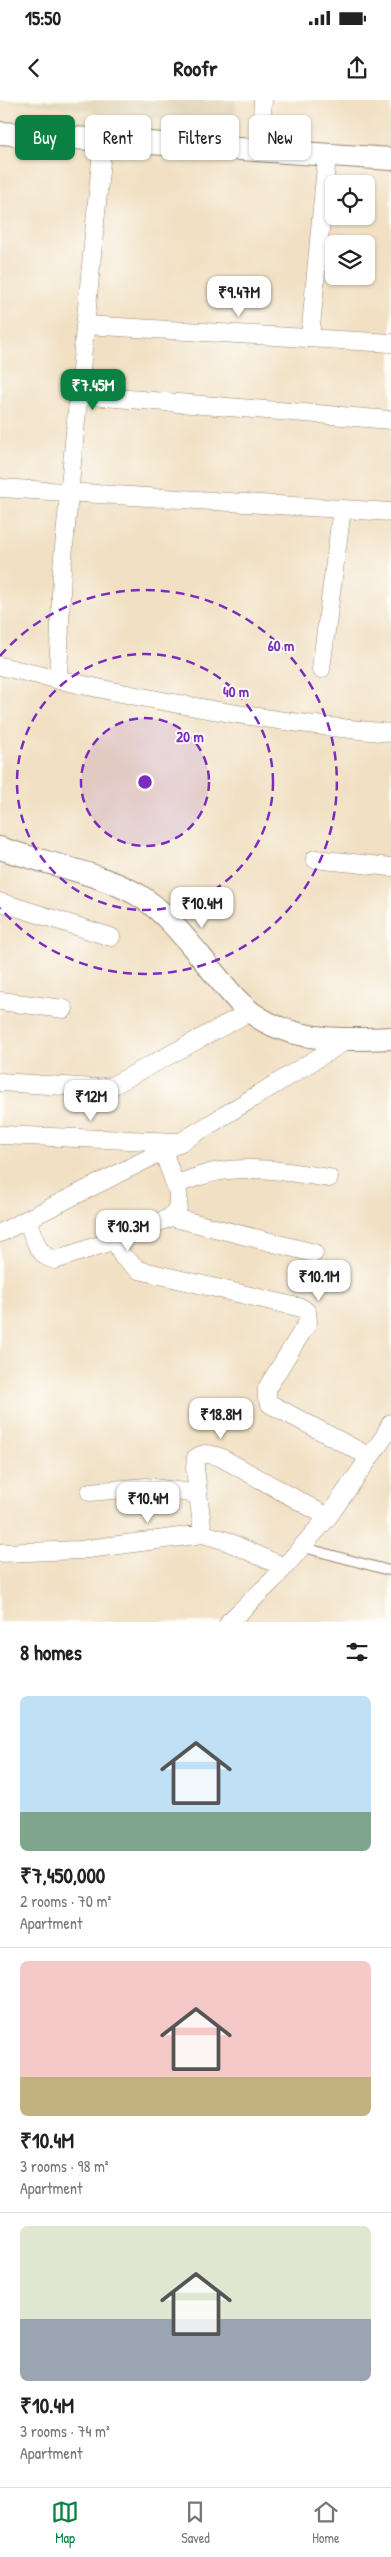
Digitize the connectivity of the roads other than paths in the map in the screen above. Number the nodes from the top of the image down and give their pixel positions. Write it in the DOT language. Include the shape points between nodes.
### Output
graph roads {
  1 [pos="263,100"];
  2 [pos="262,115"];
  3 [pos="0,133"];
  4 [pos="85,139"];
  5 [pos="151,143"];
  6 [pos="249,149"];
  7 [pos="311,154"];
  8 [pos="327,155"];
  9 [pos="391,159"];
  10 [pos="101,160"];
  11 [pos="85,325"];
  12 [pos="310,338"];
  13 [pos="391,343"];
  14 [pos="79,395"];
  15 [pos="391,420"];
  16 [pos="0,488"];
  17 [pos="70,492"];
  18 [pos="342,508"];
  19 [pos="391,512"];
  20 [pos="0,666"];
  21 [pos="321,668"];
  22 [pos="58,680"];
  23 [pos="391,733"];
  24 [pos="3,854"];
  25 [pos="315,859"];
  26 [pos="391,867"];
  27 [pos="0,902"];
  28 [pos="111,937"];
  29 [pos="0,1001"];
  30 [pos="64,1009"];
  31 [pos="251,1011"];
  32 [pos="391,1038"];
  33 [pos="348,1040"];
  34 [pos="0,1082"];
  35 [pos="0,1135"];
  36 [pos="181,1142"];
  37 [pos="164,1151"];
  38 [pos="330,1178"];
  39 [pos="175,1184"];
  40 [pos="171,1217"];
  41 [pos="27,1219"];
  42 [pos="0,1233"];
  43 [pos="115,1240"];
  44 [pos="314,1253"];
  45 [pos="391,1423"];
  46 [pos="370,1457"];
  47 [pos="90,1492"];
  48 [pos="198,1494"];
  49 [pos="328,1517"];
  50 [pos="203,1534"];
  51 [pos="302,1547"];
  52 [pos="0,1553"];
  53 [pos="284,1567"];
  54 [pos="391,1571"];
  55 [pos="229,1622"];
  1 -- 2 [label="street"];
  3 -- 4 [label="street"];
  5 -- 6 [label="street"];
  7 -- 8 [label="street"];
  8 -- 9 [label="street"];
  8 -- 12 [label="street"];
  10 -- 11 [label="street"];
  11 -- 12 [label="street"];
  11 -- 14 [label="street"];
  12 -- 13 [label="street"];
  14 -- 15 [label="street"];
  14 -- 17 [label="street"];
  16 -- 17 [label="street"];
  17 -- 18 [label="street"];
  17 -- 22 [label="street" via="62,568"];
  18 -- 19 [label="street"];
  18 -- 21 [label="street"];
  20 -- 22 [label="street"];
  22 -- 23 [label="street" via="222,713 312,727"];
  24 -- 31 [label="street" via="108,882 145,899 174,925 239,1002"];
  25 -- 26 [label="street"];
  27 -- 28 [label="street"];
  29 -- 30 [label="street"];
  31 -- 33 [label="street" via="281,1029 308,1036"];
  31 -- 34 [label="street" via="112,1086 96,1088"];
  32 -- 33 [label="street"];
  33 -- 36 [label="street"];
  35 -- 36 [label="street"];
  36 -- 37 [label="street"];
  37 -- 39 [label="street"];
  37 -- 41 [label="street"];
  38 -- 39 [label="street" via="244,1168 218,1171"];
  39 -- 40 [label="street" via="178,1207"];
  40 -- 43 [label="street"];
  40 -- 44 [label="street"];
  41 -- 42 [label="street"];
  41 -- 43 [label="street" via="42,1254 55,1260"];
  43 -- 46 [label="street" via="124,1257 139,1270 302,1308 307,1312 308,1322 267,1388 267,1398 270,1404"];
  45 -- 46 [label="street"];
  46 -- 49 [label="street"];
  47 -- 48 [label="street" via="146,1487"];
  48 -- 49 [label="street" via="196,1458 209,1453 220,1456"];
  48 -- 50 [label="street"];
  49 -- 51 [label="street"];
  50 -- 52 [label="street" via="80,1550"];
  50 -- 53 [label="street"];
  51 -- 53 [label="street"];
  51 -- 54 [label="lane"];
  53 -- 55 [label="street"];
}
